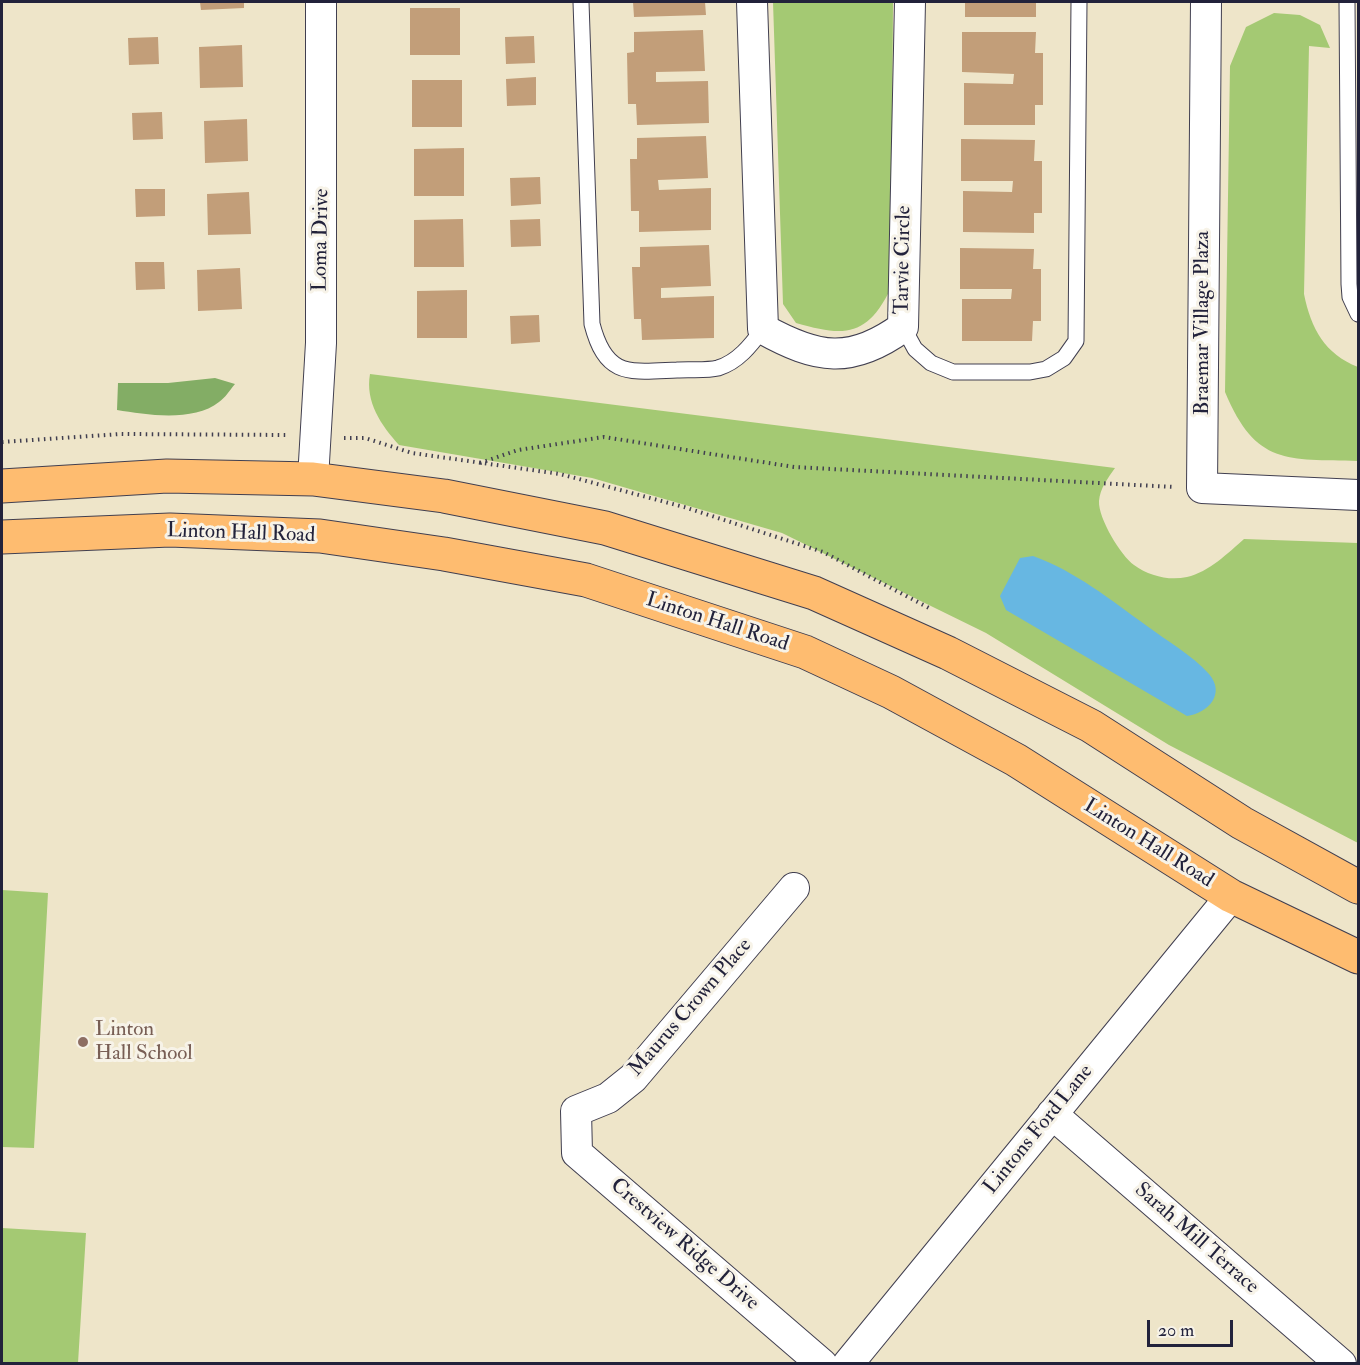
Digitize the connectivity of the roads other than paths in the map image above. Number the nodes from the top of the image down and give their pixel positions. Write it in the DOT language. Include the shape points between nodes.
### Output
graph roads {
  1 [pos="321,2"];
  2 [pos="581,2"];
  3 [pos="752,2"];
  4 [pos="910,2"];
  5 [pos="1079,2"];
  6 [pos="1206,2"];
  7 [pos="1347,2"];
  8 [pos="1359,314"];
  9 [pos="903,327"];
  10 [pos="763,329"];
  11 [pos="313,479"];
  12 [pos="2,486"];
  13 [pos="1359,495"];
  14 [pos="2,537"];
  15 [pos="1359,887"];
  16 [pos="794,888"];
  17 [pos="1231,896"];
  18 [pos="1359,957"];
  19 [pos="576,1111"];
  20 [pos="1052,1114"];
  21 [pos="822,1364"];
  22 [pos="848,1364"];
  23 [pos="1341,1364"];
  1 -- 11 [label="street, Loma Drive" via="321,343"];
  2 -- 10 [label="lane" via="592,324 598,350 617,366 633,372 719,368 745,353"];
  3 -- 10 [label="street"];
  4 -- 9 [label="street, Tarvie Circle"];
  5 -- 9 [label="lane" via="1076,341 1064,358 1046,369 952,372 931,363 915,349"];
  6 -- 13 [label="street, Braemar Village Plaza" via="1202,488"];
  7 -- 8 [label="lane" via="1349,284 1350,297"];
  9 -- 10 [label="street, Tarvie Circle" via="878,345 840,353 820,353 791,344"];
  11 -- 12 [label="main road" via="167,476"];
  11 -- 15 [label="main road" via="444,496 605,528 814,593 948,653 1091,726 1242,823"];
  14 -- 17 [label="main road, Linton Hall Road" via="170,530 320,536 586,580 805,652 891,692 1016,760"];
  16 -- 19 [label="street, Maurus Crown Place" via="633,1078 608,1098"];
  17 -- 18 [label="main road, Linton Hall Road"];
  17 -- 20 [label="street, Lintons Ford Lane"];
  19 -- 21 [label="street, Crestview Ridge Drive" via="577,1153"];
  20 -- 22 [label="street, Lintons Ford Lane"];
  20 -- 23 [label="street, Sarah Mill Terrace"];
}
